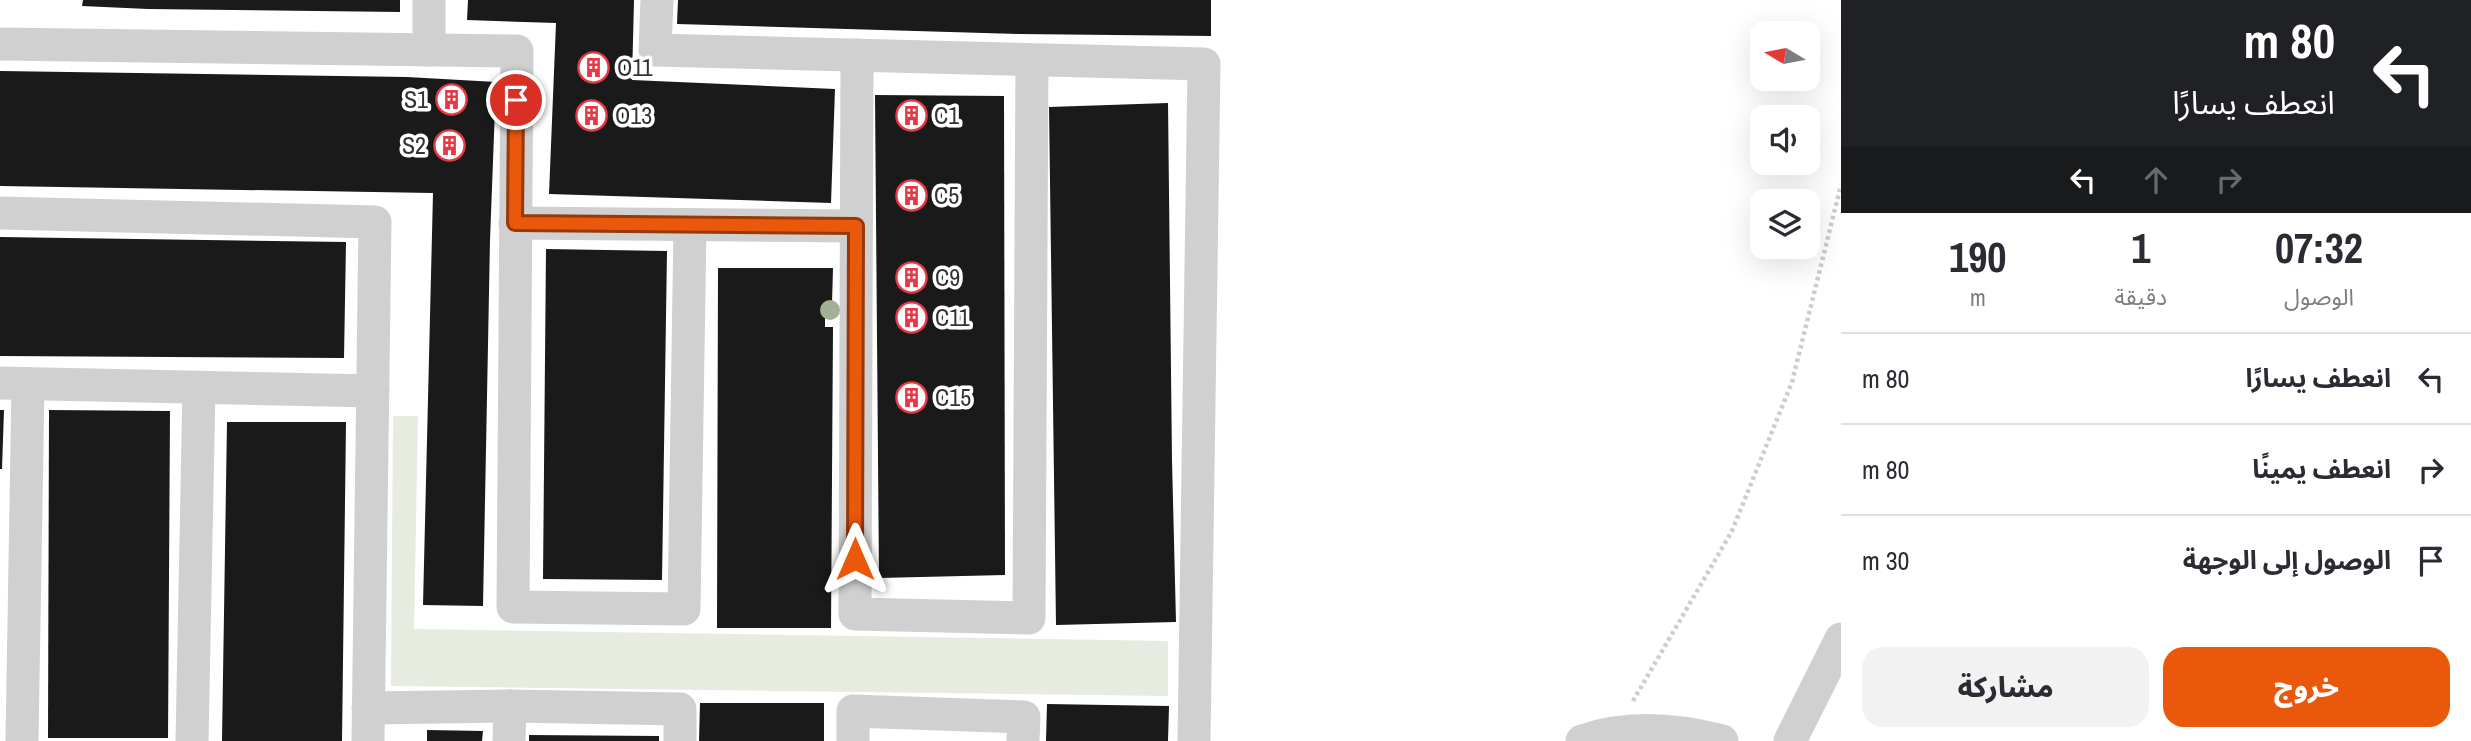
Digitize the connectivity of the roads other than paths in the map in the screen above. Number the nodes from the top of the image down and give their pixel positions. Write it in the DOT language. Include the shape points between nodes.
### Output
graph roads {
  1 [pos="429,0"];
  2 [pos="657,0"];
  3 [pos="0,44"];
  4 [pos="429,50"];
  5 [pos="856,55"];
  6 [pos="1032,60"];
  7 [pos="0,214"];
  8 [pos="515,223"];
  9 [pos="690,225"];
  10 [pos="856,226"];
  11 [pos="14,383"];
  12 [pos="199,388"];
  13 [pos="373,391"];
  14 [pos="1841,639"];
  15 [pos="510,706"];
  16 [pos="368,708"];
  17 [pos="22,741"];
  18 [pos="192,741"];
  19 [pos="368,741"];
  20 [pos="509,741"];
  21 [pos="680,741"];
  22 [pos="853,741"];
  23 [pos="1023,741"];
  24 [pos="1194,741"];
  25 [pos="1582,741"];
  26 [pos="1722,741"];
  27 [pos="1790,741"];
  1 -- 4 [label="street"];
  2 -- 5 [label="street" via="656,50"];
  3 -- 4 [label="street"];
  4 -- 8 [label="street" via="517,51"];
  5 -- 6 [label="street"];
  5 -- 10 [label="street"];
  6 -- 10 [label="street" via="1029,618 855,614"];
  6 -- 24 [label="street" via="1205,65"];
  7 -- 13 [label="street" via="375,222"];
  8 -- 9 [label="street"];
  8 -- 9 [label="street" via="513,607 684,609"];
  9 -- 10 [label="street"];
  11 -- 12 [label="street"];
  11 -- 17 [label="street"];
  12 -- 13 [label="street"];
  12 -- 18 [label="street"];
  13 -- 16 [label="street"];
  14 -- 27 [label="street"];
  15 -- 16 [label="street"];
  15 -- 20 [label="street"];
  15 -- 21 [label="street" via="680,709"];
  16 -- 19 [label="street"];
  22 -- 23 [label="street" via="853,711 1024,717"];
  25 -- 26 [label="street" via="1638,730 1681,732"];
}
